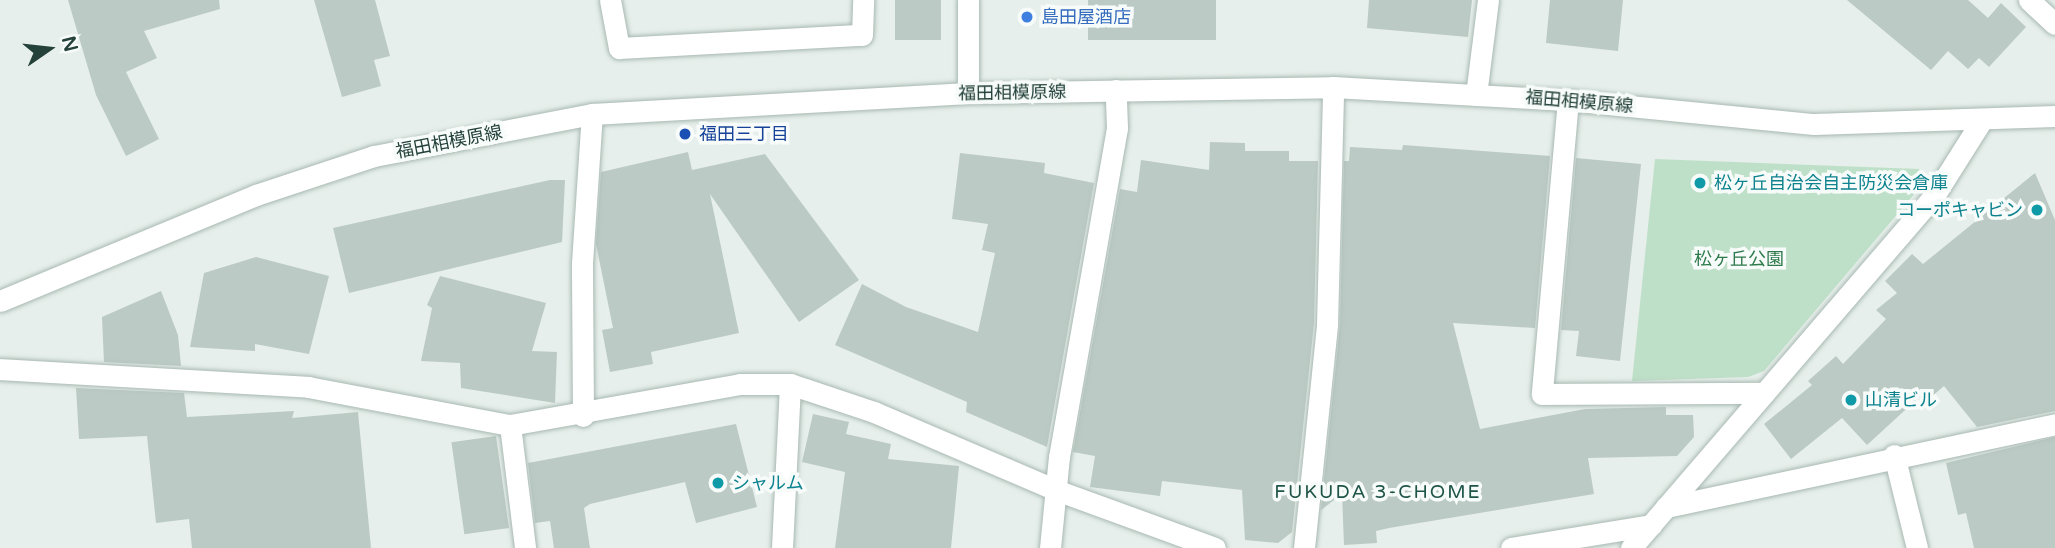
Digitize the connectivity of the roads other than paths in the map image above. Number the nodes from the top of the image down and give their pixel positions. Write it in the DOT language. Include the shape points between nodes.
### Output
graph roads {
  1 [pos="610,0"];
  2 [pos="863,0"];
  3 [pos="968,0"];
  4 [pos="1488,0"];
  5 [pos="2029,0"];
  6 [pos="2055,24"];
  7 [pos="1333,87"];
  8 [pos="1116,90"];
  9 [pos="968,93"];
  10 [pos="1476,95"];
  11 [pos="1568,100"];
  12 [pos="592,114"];
  13 [pos="2055,116"];
  14 [pos="1980,123"];
  15 [pos="0,301"];
  16 [pos="0,369"];
  17 [pos="790,384"];
  18 [pos="1764,393"];
  19 [pos="583,416"];
  20 [pos="2055,424"];
  21 [pos="510,425"];
  22 [pos="1894,456"];
  23 [pos="1056,490"];
  24 [pos="1667,507"];
  25 [pos="1651,525"];
  26 [pos="525,548"];
  27 [pos="782,548"];
  28 [pos="1050,548"];
  29 [pos="1215,548"];
  30 [pos="1304,548"];
  31 [pos="1511,548"];
  32 [pos="1631,548"];
  33 [pos="1917,548"];
  1 -- 2 [label="street" via="619,48 862,35"];
  3 -- 9 [label="street"];
  4 -- 10 [label="street"];
  5 -- 6 [label="street"];
  7 -- 8 [label="street, 福田相模原線"];
  7 -- 10 [label="street, 福田相模原線"];
  7 -- 30 [label="street" via="1327,324"];
  8 -- 9 [label="street, 福田相模原線"];
  8 -- 23 [label="street" via="1116,128"];
  9 -- 12 [label="street, 福田相模原線"];
  10 -- 11 [label="street, 福田相模原線"];
  11 -- 14 [label="street, 福田相模原線" via="1814,124"];
  11 -- 18 [label="street" via="1542,394"];
  12 -- 15 [label="street, 福田相模原線" via="374,156 256,195"];
  12 -- 19 [label="street" via="582,263"];
  13 -- 14 [label="street, 福田相模原線"];
  14 -- 18 [label="street" via="1934,196"];
  16 -- 21 [label="street" via="308,387"];
  17 -- 19 [label="street" via="740,384"];
  17 -- 23 [label="street" via="874,412"];
  17 -- 27 [label="street"];
  18 -- 24 [label="street"];
  19 -- 21 [label="street"];
  20 -- 22 [label="street"];
  21 -- 26 [label="street"];
  22 -- 24 [label="street"];
  22 -- 33 [label="street"];
  23 -- 28 [label="street"];
  23 -- 29 [label="street"];
  24 -- 25 [label="street"];
  25 -- 31 [label="street"];
  25 -- 32 [label="street"];
}
